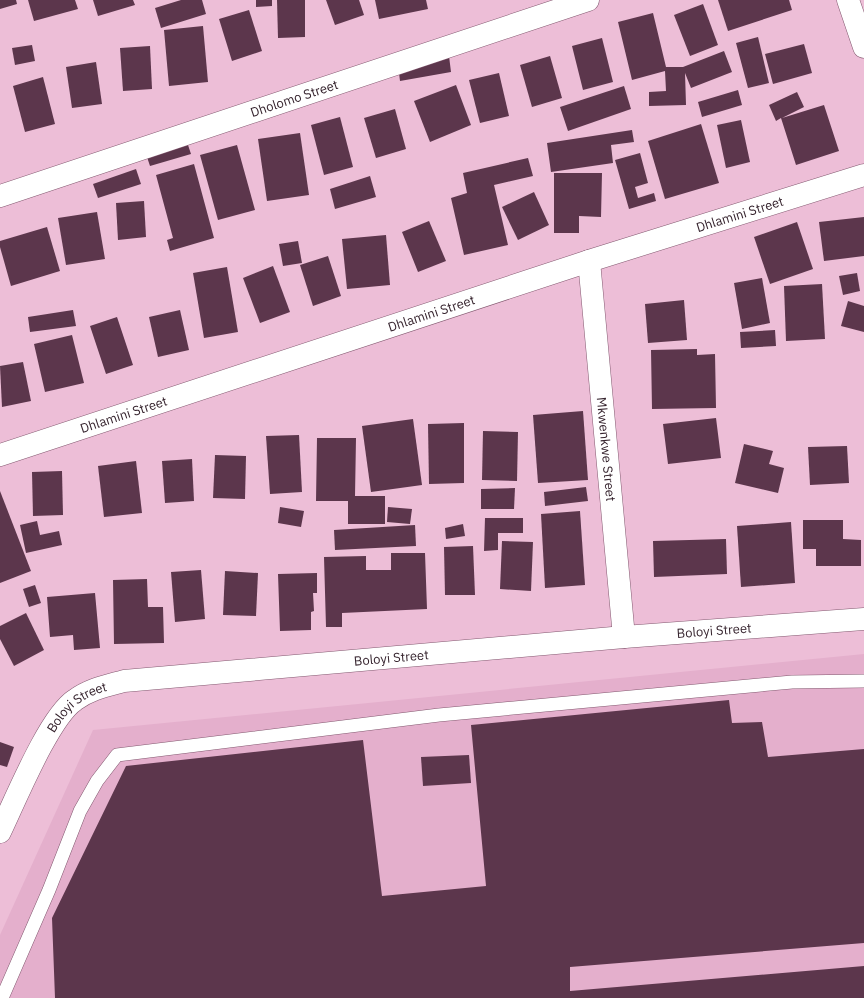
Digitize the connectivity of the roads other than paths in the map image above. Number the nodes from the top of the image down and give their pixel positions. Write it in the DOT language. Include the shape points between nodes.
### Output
graph roads {
  1 [pos="588,0"];
  2 [pos="848,0"];
  3 [pos="864,48"];
  4 [pos="864,175"];
  5 [pos="0,196"];
  6 [pos="589,261"];
  7 [pos="0,454"];
  8 [pos="864,619"];
  9 [pos="624,637"];
  10 [pos="864,681"];
  11 [pos="0,832"];
  12 [pos="2,998"];
  1 -- 5 [label="street, Dholomo Street"];
  2 -- 3 [label="street"];
  4 -- 6 [label="street, Dhlamini Street"];
  6 -- 7 [label="street, Dhlamini Street"];
  6 -- 9 [label="street, Mkwenkwe Street"];
  8 -- 9 [label="street, Boloyi Street"];
  9 -- 11 [label="street, Boloyi Street" via="124,681 92,690 74,700 58,716"];
  10 -- 12 [label="lane" via="792,682 439,715 117,755 97,781 80,811"];
}
